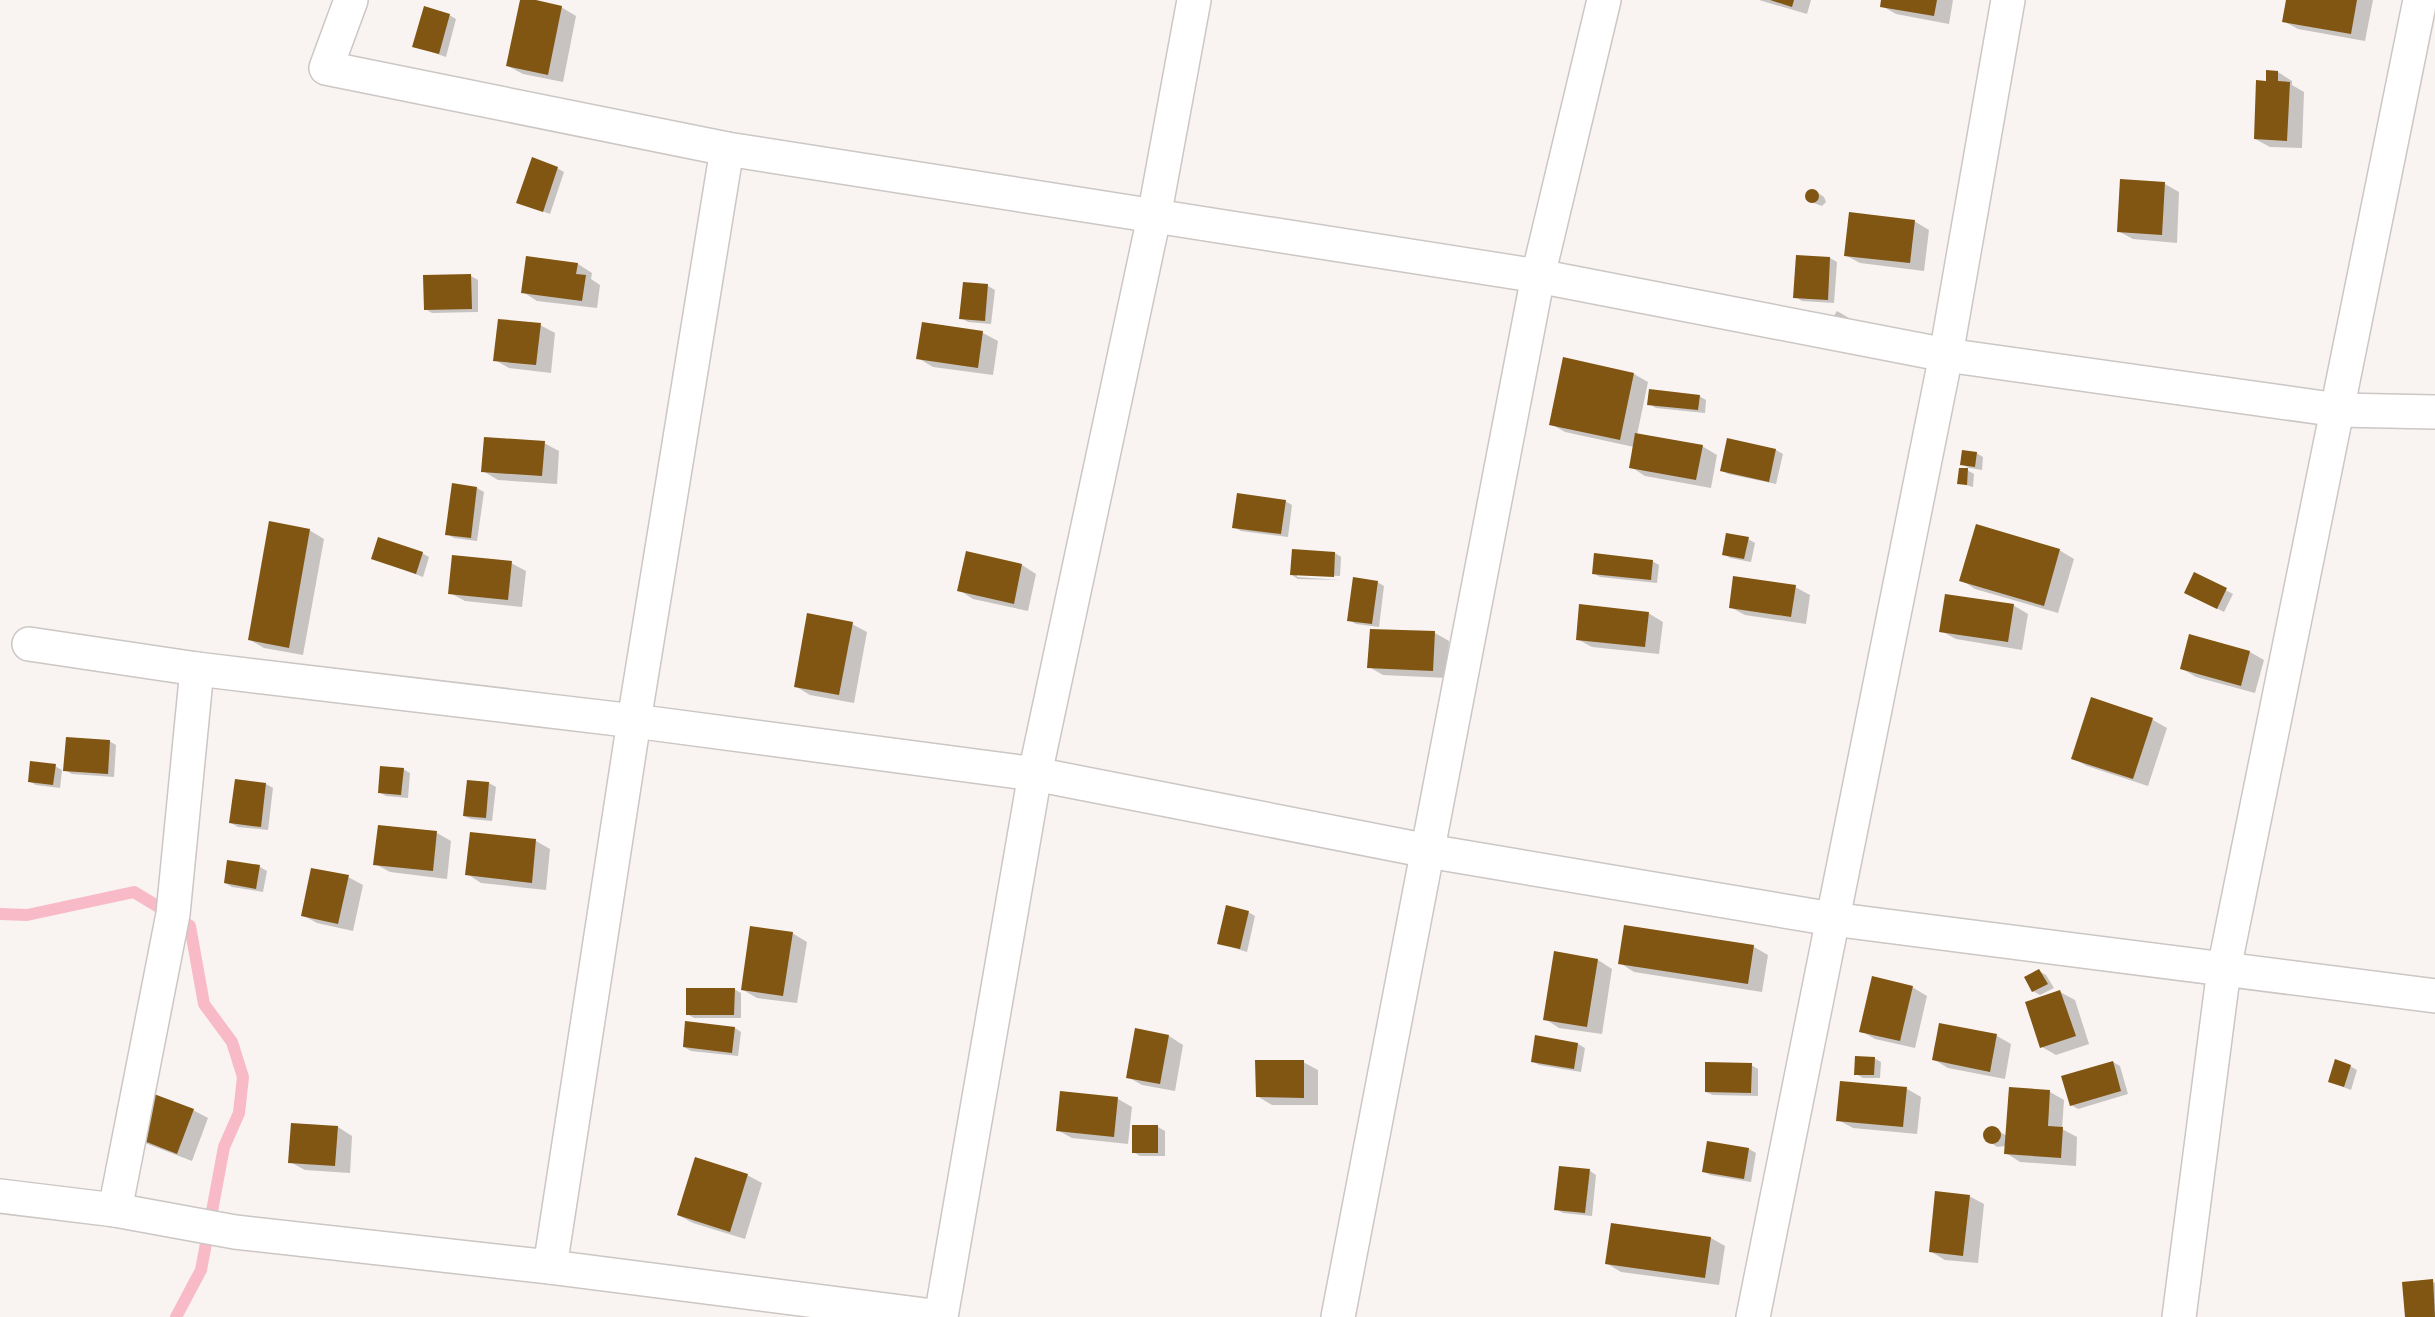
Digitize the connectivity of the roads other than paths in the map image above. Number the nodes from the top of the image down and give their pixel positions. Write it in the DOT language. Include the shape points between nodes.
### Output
graph roads {
  1 [pos="351,0"];
  2 [pos="1194,0"];
  3 [pos="1604,0"];
  4 [pos="2008,0"];
  5 [pos="2420,0"];
  6 [pos="727,149"];
  7 [pos="1154,217"];
  8 [pos="1538,276"];
  9 [pos="1946,355"];
  10 [pos="2337,410"];
  11 [pos="2435,412"];
  12 [pos="29,644"];
  13 [pos="197,669"];
  14 [pos="634,721"];
  15 [pos="1035,774"];
  16 [pos="1428,851"];
  17 [pos="1832,919"];
  18 [pos="2224,969"];
  19 [pos="2435,996"];
  20 [pos="0,1196"];
  21 [pos="115,1210"];
  22 [pos="550,1267"];
  23 [pos="941,1317"];
  24 [pos="1338,1317"];
  25 [pos="1753,1317"];
  26 [pos="2179,1317"];
  1 -- 6 [label="street" via="326,68"];
  2 -- 7 [label="street"];
  3 -- 8 [label="street"];
  4 -- 9 [label="street"];
  5 -- 10 [label="street"];
  6 -- 7 [label="street"];
  6 -- 14 [label="street"];
  7 -- 8 [label="street"];
  7 -- 15 [label="street"];
  8 -- 9 [label="street"];
  8 -- 16 [label="street"];
  9 -- 10 [label="street"];
  9 -- 17 [label="street"];
  10 -- 11 [label="street"];
  10 -- 18 [label="street"];
  12 -- 13 [label="street"];
  13 -- 14 [label="street"];
  13 -- 21 [label="street" via="173,914"];
  14 -- 15 [label="street"];
  14 -- 22 [label="street"];
  15 -- 16 [label="street"];
  15 -- 23 [label="street"];
  16 -- 17 [label="street"];
  16 -- 24 [label="street"];
  17 -- 18 [label="street"];
  17 -- 25 [label="street"];
  18 -- 19 [label="street"];
  18 -- 26 [label="street"];
  20 -- 21 [label="street"];
  21 -- 22 [label="street" via="236,1232"];
  22 -- 23 [label="street"];
}
